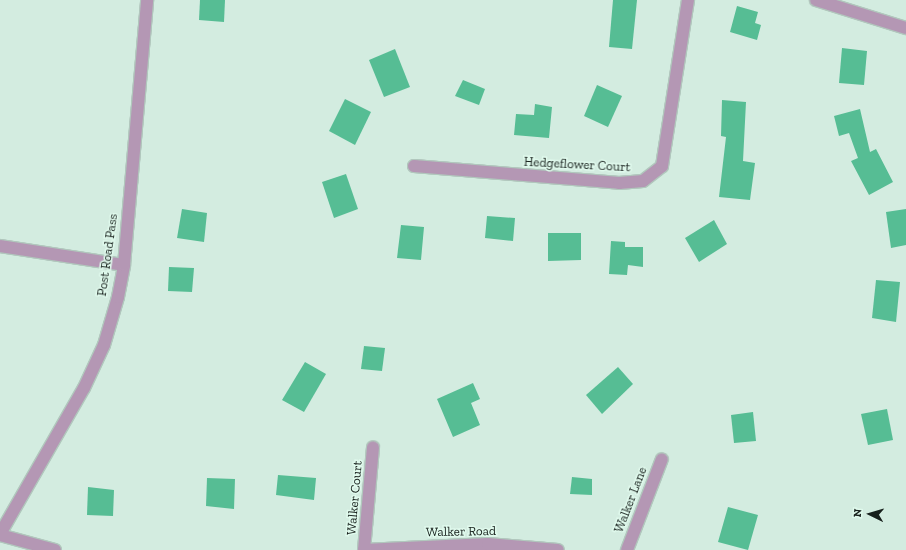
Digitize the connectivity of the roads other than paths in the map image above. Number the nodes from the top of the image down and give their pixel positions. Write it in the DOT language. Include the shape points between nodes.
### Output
graph roads {
  1 [pos="147,0"];
  2 [pos="688,0"];
  3 [pos="816,0"];
  4 [pos="906,28"];
  5 [pos="414,166"];
  6 [pos="0,246"];
  7 [pos="124,265"];
  8 [pos="373,448"];
  9 [pos="662,459"];
  10 [pos="0,534"];
  11 [pos="55,550"];
  12 [pos="364,550"];
  13 [pos="558,550"];
  14 [pos="627,550"];
  1 -- 7 [label="street, Post Road Pass"];
  2 -- 5 [label="street, Hedgeflower Court" via="662,166 644,181 612,182"];
  3 -- 4 [label="street"];
  6 -- 7 [label="street"];
  7 -- 10 [label="street, Post Road Pass" via="104,345 84,388"];
  8 -- 12 [label="street, Walker Court"];
  9 -- 14 [label="street, Walker Lane"];
  10 -- 11 [label="street"];
  12 -- 13 [label="street, Walker Road" via="488,544"];
}
